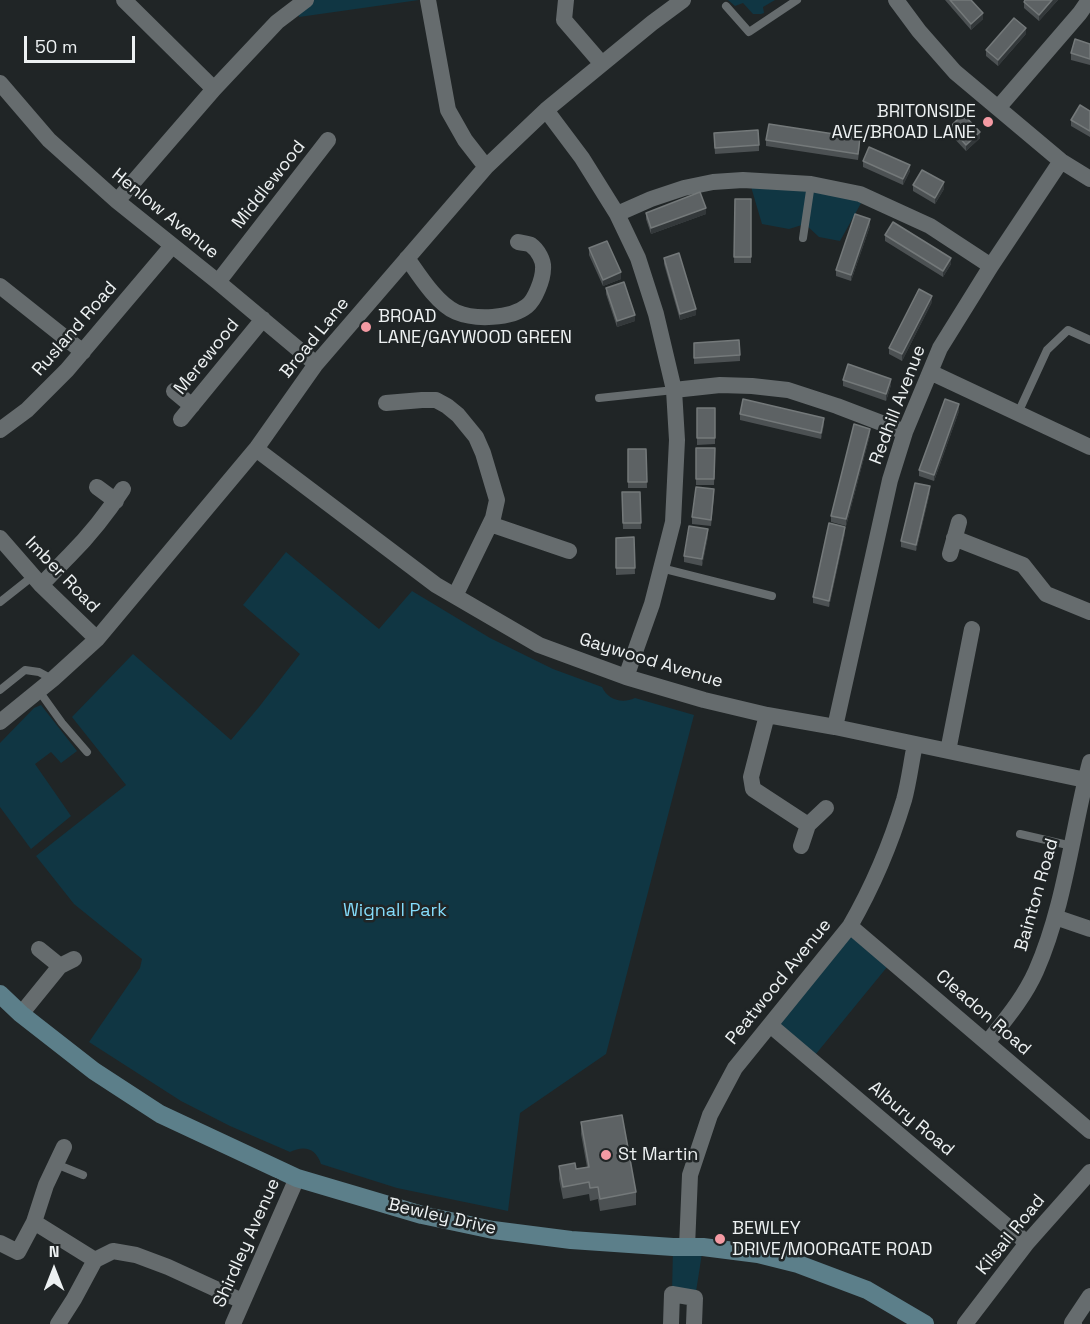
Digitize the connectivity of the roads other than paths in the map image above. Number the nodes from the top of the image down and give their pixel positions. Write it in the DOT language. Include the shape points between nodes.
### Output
graph roads {
  1 [pos="124,0"];
  2 [pos="306,0"];
  3 [pos="428,0"];
  4 [pos="566,0"];
  5 [pos="683,0"];
  6 [pos="797,0"];
  7 [pos="896,0"];
  8 [pos="1089,0"];
  9 [pos="726,6"];
  10 [pos="602,64"];
  11 [pos="0,82"];
  12 [pos="214,89"];
  13 [pos="998,108"];
  14 [pos="546,110"];
  15 [pos="328,140"];
  16 [pos="1061,161"];
  17 [pos="486,166"];
  18 [pos="1090,179"];
  19 [pos="811,184"];
  20 [pos="117,201"];
  21 [pos="617,214"];
  22 [pos="803,238"];
  23 [pos="518,242"];
  24 [pos="172,246"];
  25 [pos="407,258"];
  26 [pos="991,266"];
  27 [pos="218,282"];
  28 [pos="0,286"];
  29 [pos="263,319"];
  30 [pos="1090,340"];
  31 [pos="83,352"];
  32 [pos="316,364"];
  33 [pos="930,372"];
  34 [pos="674,390"];
  35 [pos="174,392"];
  36 [pos="599,398"];
  37 [pos="386,403"];
  38 [pos="192,406"];
  39 [pos="1018,413"];
  40 [pos="181,419"];
  41 [pos="0,430"];
  42 [pos="904,432"];
  43 [pos="1090,447"];
  44 [pos="256,449"];
  45 [pos="98,487"];
  46 [pos="959,522"];
  47 [pos="490,524"];
  48 [pos="0,538"];
  49 [pos="569,551"];
  50 [pos="661,568"];
  51 [pos="37,580"];
  52 [pos="455,596"];
  53 [pos="772,596"];
  54 [pos="0,602"];
  55 [pos="1090,612"];
  56 [pos="972,629"];
  57 [pos="97,639"];
  58 [pos="626,677"];
  59 [pos="53,679"];
  60 [pos="0,690"];
  61 [pos="39,691"];
  62 [pos="767,715"];
  63 [pos="0,722"];
  64 [pos="835,727"];
  65 [pos="915,744"];
  66 [pos="948,751"];
  67 [pos="87,752"];
  68 [pos="1090,762"];
  69 [pos="1088,780"];
  70 [pos="826,808"];
  71 [pos="808,825"];
  72 [pos="1020,834"];
  73 [pos="801,846"];
  74 [pos="1072,846"];
  75 [pos="1055,917"];
  76 [pos="850,926"];
  77 [pos="1090,929"];
  78 [pos="39,949"];
  79 [pos="0,994"];
  80 [pos="21,1014"];
  81 [pos="770,1024"];
  82 [pos="987,1042"];
  83 [pos="1090,1131"];
  84 [pos="64,1147"];
  85 [pos="56,1164"];
  86 [pos="1090,1172"];
  87 [pos="83,1175"];
  88 [pos="297,1178"];
  89 [pos="34,1222"];
  90 [pos="1027,1243"];
  91 [pos="0,1244"];
  92 [pos="687,1247"];
  93 [pos="95,1260"];
  94 [pos="1090,1296"];
  95 [pos="242,1301"];
  96 [pos="58,1324"];
  97 [pos="233,1324"];
  98 [pos="671,1324"];
  99 [pos="694,1324"];
  100 [pos="925,1324"];
  101 [pos="965,1324"];
  102 [pos="1074,1324"];
  1 -- 12 [label="street"];
  2 -- 12 [label="street" via="277,22"];
  3 -- 17 [label="street" via="448,110"];
  4 -- 10 [label="street" via="564,20"];
  5 -- 10 [label="street, Broad Lane"];
  6 -- 9 [label="lane" via="749,32"];
  7 -- 13 [label="street" via="955,72"];
  8 -- 13 [label="street"];
  10 -- 14 [label="street, Broad Lane"];
  11 -- 20 [label="street, Henlow Avenue" via="49,140"];
  12 -- 20 [label="street"];
  13 -- 16 [label="street"];
  14 -- 17 [label="street, Broad Lane"];
  14 -- 21 [label="street"];
  15 -- 27 [label="street, Middlewood"];
  16 -- 18 [label="street"];
  16 -- 26 [label="street, Redhill Avenue"];
  17 -- 25 [label="street, Broad Lane"];
  19 -- 21 [label="street" via="713,182 684,188"];
  19 -- 22 [label="lane"];
  19 -- 26 [label="street" via="874,200 930,226"];
  20 -- 24 [label="street, Henlow Avenue"];
  21 -- 34 [label="street" via="638,258"];
  23 -- 25 [label="street" via="530,244 540,255 543,268 538,291 529,305 513,314 479,318 456,312 437,297"];
  24 -- 27 [label="street, Henlow Avenue"];
  24 -- 31 [label="street, Rusland Road"];
  25 -- 32 [label="street, Broad Lane"];
  26 -- 33 [label="street, Redhill Avenue" via="940,348"];
  27 -- 29 [label="street, Henlow Avenue"];
  28 -- 31 [label="street"];
  29 -- 32 [label="street, Henlow Avenue"];
  29 -- 38 [label="street, Merewood"];
  30 -- 39 [label="lane" via="1068,330 1047,350"];
  31 -- 41 [label="street, Rusland Road" via="35,402"];
  32 -- 44 [label="street, Broad Lane"];
  33 -- 39 [label="street"];
  33 -- 42 [label="street, Redhill Avenue"];
  34 -- 36 [label="lane"];
  34 -- 42 [label="street" via="720,385 788,390"];
  34 -- 50 [label="street" via="677,440 673,522"];
  35 -- 38 [label="street"];
  37 -- 47 [label="street" via="436,400 458,415 476,437 486,462 497,500"];
  38 -- 40 [label="street, Merewood"];
  39 -- 43 [label="street"];
  42 -- 64 [label="street, Redhill Avenue"];
  44 -- 52 [label="street, Gaywood Avenue" via="435,585"];
  44 -- 57 [label="street, Broad Lane"];
  45 -- 51 [label="street" via="119,495 107,515 56,571"];
  46 -- 55 [label="street" via="952,546 1023,565 1046,594"];
  47 -- 49 [label="street"];
  47 -- 52 [label="street"];
  48 -- 51 [label="street, Imber Road"];
  50 -- 53 [label="lane"];
  50 -- 58 [label="street"];
  51 -- 54 [label="lane"];
  51 -- 57 [label="street, Imber Road"];
  52 -- 58 [label="street, Gaywood Avenue" via="539,645"];
  56 -- 66 [label="street"];
  57 -- 59 [label="street, Broad Lane"];
  58 -- 62 [label="street, Gaywood Avenue"];
  59 -- 60 [label="lane" via="25,670"];
  59 -- 61 [label="street, Broad Lane"];
  61 -- 63 [label="street, Broad Lane"];
  61 -- 67 [label="lane"];
  62 -- 64 [label="street, Gaywood Avenue"];
  62 -- 71 [label="street" via="751,777 753,789"];
  64 -- 65 [label="street, Gaywood Avenue"];
  65 -- 66 [label="street, Gaywood Avenue"];
  65 -- 76 [label="street, Peatwood Avenue" via="904,798 886,850"];
  66 -- 69 [label="street, Gaywood Avenue"];
  68 -- 69 [label="street, Bainton Road"];
  69 -- 74 [label="street, Bainton Road"];
  70 -- 71 [label="street"];
  71 -- 73 [label="street"];
  72 -- 74 [label="lane"];
  74 -- 75 [label="street, Bainton Road"];
  75 -- 77 [label="street"];
  75 -- 82 [label="street, Bainton Road" via="1036,971 1013,1011"];
  76 -- 81 [label="street, Peatwood Avenue"];
  76 -- 82 [label="street, Cleadon Road"];
  78 -- 80 [label="street" via="67,962"];
  79 -- 80 [label="street, Bewley Drive"];
  80 -- 88 [label="street, Bewley Drive" via="94,1071 160,1114"];
  81 -- 90 [label="street, Albury Road"];
  81 -- 92 [label="street, Peatwood Avenue" via="735,1068 710,1115 690,1175"];
  82 -- 83 [label="street, Cleadon Road"];
  84 -- 85 [label="street"];
  85 -- 87 [label="lane"];
  85 -- 89 [label="street"];
  86 -- 90 [label="street, Kilsail Road"];
  88 -- 92 [label="street, Bewley Drive" via="422,1215 493,1230 571,1240"];
  88 -- 95 [label="street, Shirdley Avenue"];
  89 -- 91 [label="street" via="18,1252"];
  89 -- 93 [label="street"];
  90 -- 101 [label="street, Kilsail Road"];
  92 -- 100 [label="street, Bewley Drive" via="758,1254 798,1264 867,1290"];
  93 -- 95 [label="street" via="113,1251 135,1255"];
  93 -- 96 [label="street"];
  94 -- 102 [label="street"];
  95 -- 97 [label="street, Shirdley Avenue"];
  98 -- 99 [label="street" via="672,1294 695,1298"];
}
